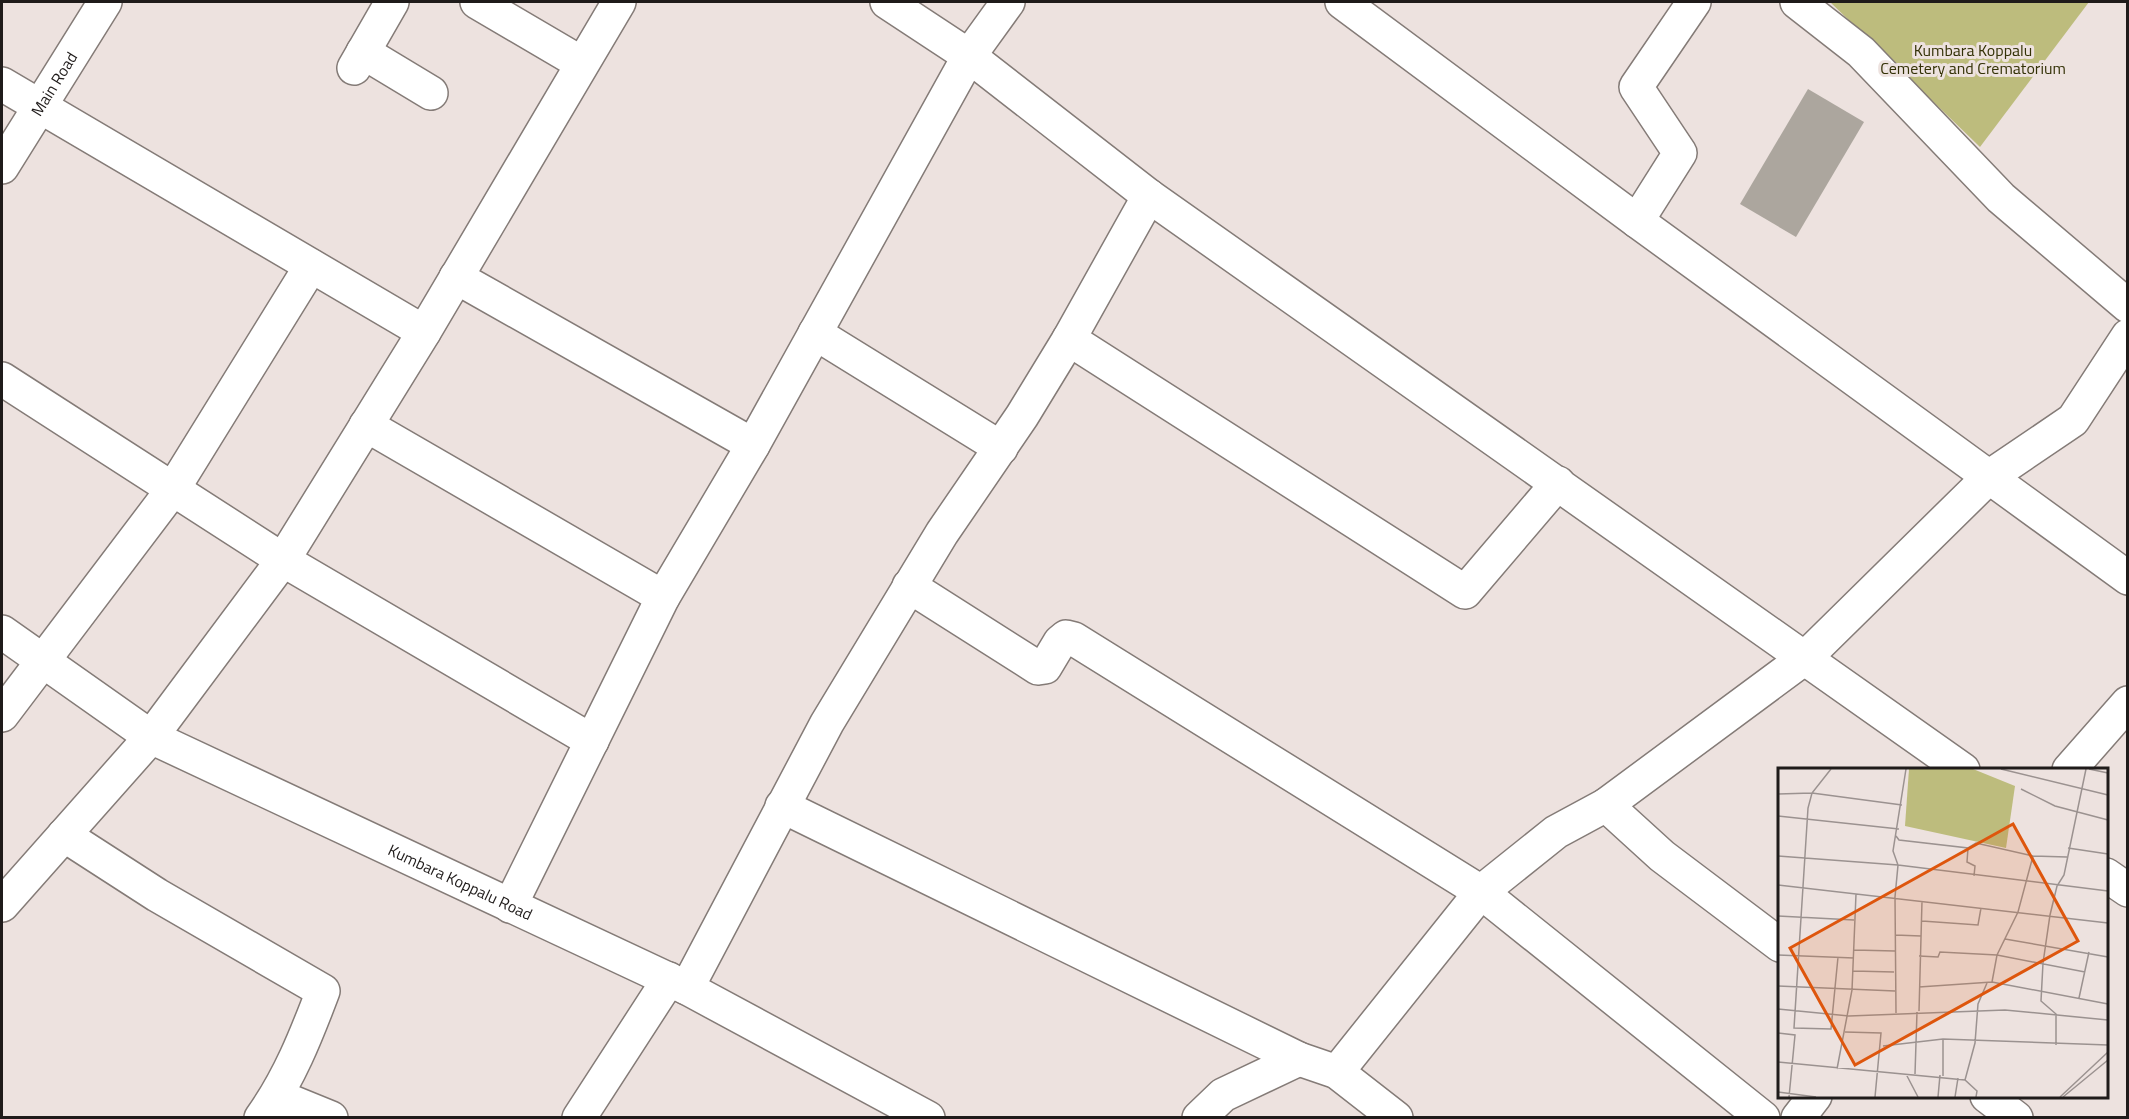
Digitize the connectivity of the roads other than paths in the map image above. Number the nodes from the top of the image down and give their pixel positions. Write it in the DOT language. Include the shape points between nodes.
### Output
graph roads {
  1 [pos="105,2"];
  2 [pos="392,2"];
  3 [pos="477,2"];
  4 [pos="619,2"];
  5 [pos="887,2"];
  6 [pos="1008,2"];
  7 [pos="1342,2"];
  8 [pos="1694,2"];
  9 [pos="1797,2"];
  10 [pos="969,56"];
  11 [pos="581,63"];
  12 [pos="2,84"];
  13 [pos="431,93"];
  14 [pos="39,108"];
  15 [pos="2,167"];
  16 [pos="1149,196"];
  17 [pos="1637,221"];
  18 [pos="311,266"];
  19 [pos="456,277"];
  20 [pos="2127,306"];
  21 [pos="424,332"];
  22 [pos="815,333"];
  23 [pos="2127,336"];
  24 [pos="1069,339"];
  25 [pos="2,379"];
  26 [pos="366,425"];
  27 [pos="753,445"];
  28 [pos="1001,447"];
  29 [pos="1989,477"];
  30 [pos="1558,483"];
  31 [pos="173,489"];
  32 [pos="283,560"];
  33 [pos="2127,578"];
  34 [pos="909,586"];
  35 [pos="663,597"];
  36 [pos="2,632"];
  37 [pos="1806,657"];
  38 [pos="45,660"];
  39 [pos="2127,703"];
  40 [pos="2,715"];
  41 [pos="151,737"];
  42 [pos="592,741"];
  43 [pos="1959,768"];
  44 [pos="2071,768"];
  45 [pos="1606,805"];
  46 [pos="782,806"];
  47 [pos="64,835"];
  48 [pos="2108,876"];
  49 [pos="2127,890"];
  50 [pos="1481,892"];
  51 [pos="2,905"];
  52 [pos="510,906"];
  53 [pos="1778,944"];
  54 [pos="678,984"];
  55 [pos="1299,1059"];
  56 [pos="1337,1072"];
  57 [pos="1813,1098"];
  58 [pos="1990,1098"];
  59 [pos="269,1107"];
  60 [pos="331,1118"];
  61 [pos="579,1118"];
  62 [pos="928,1118"];
  63 [pos="1198,1118"];
  64 [pos="1396,1118"];
  65 [pos="1763,1118"];
  66 [pos="1798,1118"];
  67 [pos="2016,1118"];
  1 -- 14 [label="street, Main Road"];
  2 -- 13 [label="street" via="359,60"];
  3 -- 11 [label="street"];
  4 -- 11 [label="street"];
  5 -- 10 [label="street"];
  6 -- 10 [label="street"];
  7 -- 17 [label="street"];
  8 -- 17 [label="street" via="1636,87 1680,153"];
  9 -- 20 [label="street" via="1861,52 2001,198"];
  10 -- 16 [label="street"];
  10 -- 22 [label="street"];
  11 -- 19 [label="street"];
  12 -- 14 [label="street"];
  14 -- 15 [label="street, Main Road"];
  14 -- 18 [label="street"];
  16 -- 24 [label="street"];
  16 -- 30 [label="street"];
  17 -- 29 [label="street"];
  18 -- 21 [label="street"];
  18 -- 31 [label="street"];
  19 -- 21 [label="street"];
  19 -- 27 [label="street"];
  21 -- 26 [label="street"];
  22 -- 27 [label="street"];
  22 -- 28 [label="street"];
  23 -- 29 [label="street" via="2073,420"];
  24 -- 28 [label="street"];
  24 -- 30 [label="street" via="1464,592"];
  25 -- 31 [label="street"];
  26 -- 32 [label="street"];
  26 -- 35 [label="street"];
  27 -- 35 [label="street"];
  28 -- 34 [label="street"];
  29 -- 33 [label="street"];
  29 -- 37 [label="street"];
  30 -- 37 [label="street"];
  31 -- 32 [label="street"];
  31 -- 38 [label="street"];
  32 -- 41 [label="street"];
  32 -- 42 [label="street"];
  34 -- 46 [label="street"];
  34 -- 50 [label="street" via="1038,668 1045,667 1065,637 1074,639"];
  35 -- 42 [label="street"];
  36 -- 38 [label="street, Kumbara Koppalu Road"];
  37 -- 43 [label="street"];
  37 -- 45 [label="street"];
  38 -- 40 [label="street"];
  38 -- 41 [label="street, Kumbara Koppalu Road"];
  39 -- 44 [label="street"];
  41 -- 47 [label="street"];
  41 -- 52 [label="street, Kumbara Koppalu Road"];
  42 -- 52 [label="street"];
  45 -- 50 [label="street" via="1556,832"];
  45 -- 53 [label="street" via="1662,856"];
  46 -- 54 [label="street"];
  46 -- 55 [label="street"];
  47 -- 51 [label="street"];
  47 -- 59 [label="street" via="157,895 322,991 293,1065"];
  48 -- 49 [label="street"];
  50 -- 56 [label="street"];
  50 -- 65 [label="street"];
  52 -- 54 [label="street, Kumbara Koppalu Road"];
  54 -- 61 [label="street"];
  54 -- 62 [label="street, Kumbara Koppalu Road"];
  55 -- 56 [label="street"];
  55 -- 63 [label="street" via="1223,1095"];
  56 -- 64 [label="street"];
  57 -- 66 [label="street"];
  58 -- 67 [label="street"];
  59 -- 60 [label="street"];
}
